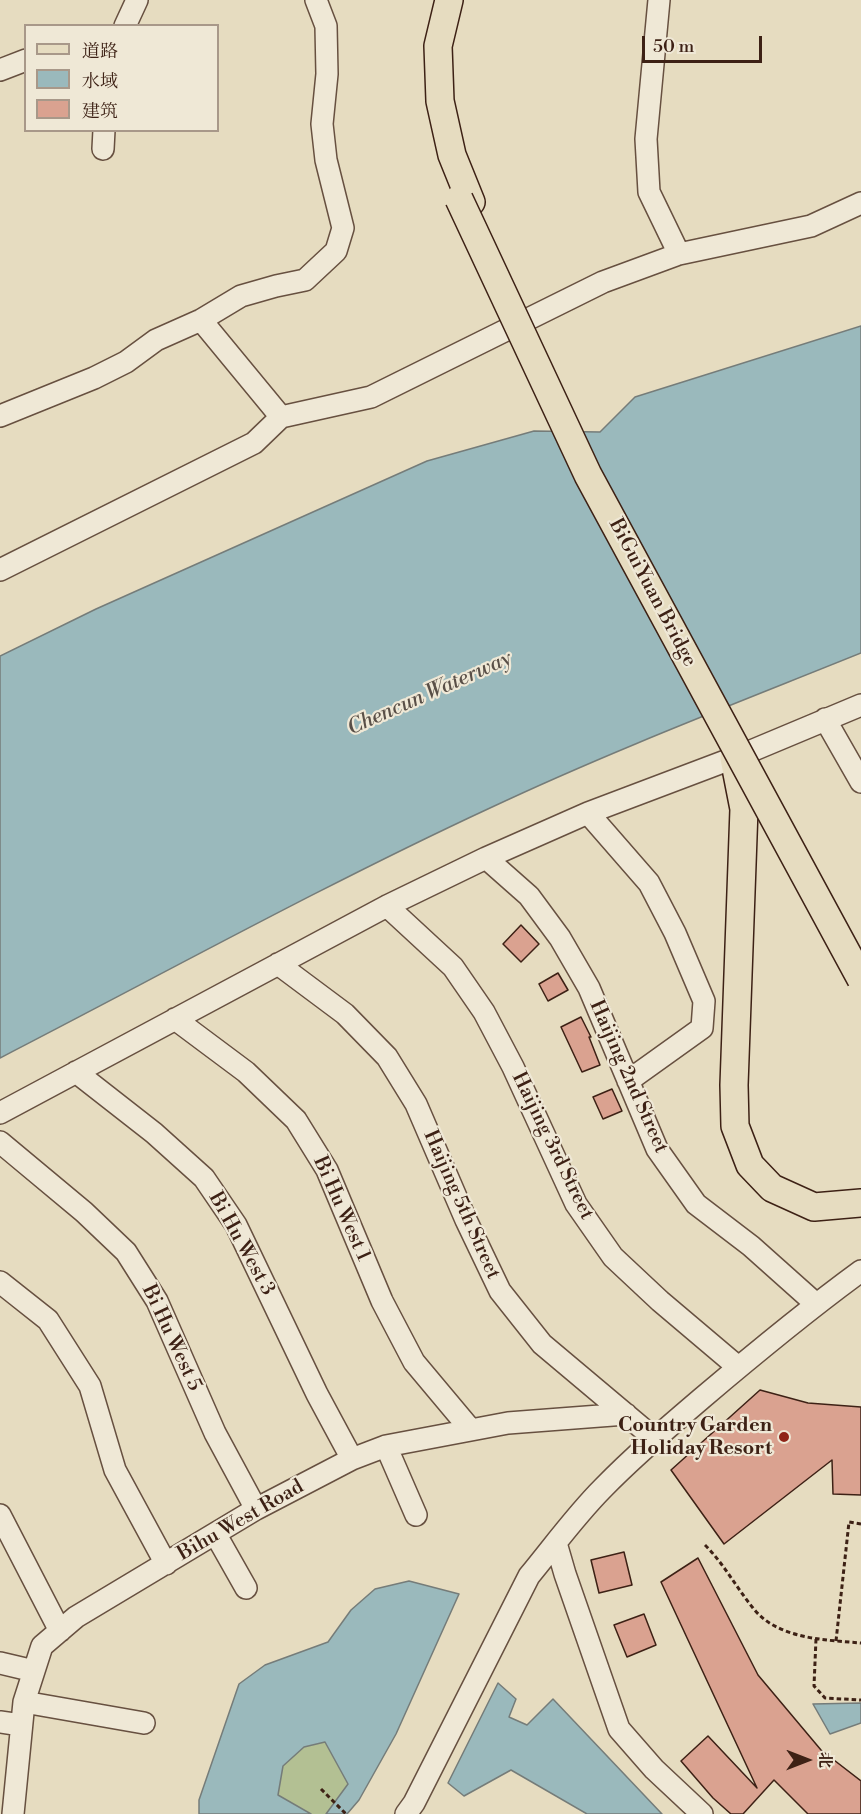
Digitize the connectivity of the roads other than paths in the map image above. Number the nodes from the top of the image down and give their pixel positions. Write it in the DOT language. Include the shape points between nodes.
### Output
graph roads {
  1 [pos="137,0"];
  2 [pos="315,0"];
  3 [pos="437,0"];
  4 [pos="449,0"];
  5 [pos="658,0"];
  6 [pos="126,24"];
  7 [pos="24,61"];
  8 [pos="0,70"];
  9 [pos="465,201"];
  10 [pos="861,203"];
  11 [pos="679,254"];
  12 [pos="201,320"];
  13 [pos="0,416"];
  14 [pos="281,417"];
  15 [pos="0,570"];
  16 [pos="861,705"];
  17 [pos="825,719"];
  18 [pos="739,756"];
  19 [pos="861,782"];
  20 [pos="588,813"];
  21 [pos="486,858"];
  22 [pos="387,906"];
  23 [pos="861,954"];
  24 [pos="278,964"];
  25 [pos="861,979"];
  26 [pos="175,1019"];
  27 [pos="76,1072"];
  28 [pos="628,1082"];
  29 [pos="0,1113"];
  30 [pos="0,1142"];
  31 [pos="861,1191"];
  32 [pos="861,1203"];
  33 [pos="861,1270"];
  34 [pos="0,1282"];
  35 [pos="816,1304"];
  36 [pos="738,1367"];
  37 [pos="626,1414"];
  38 [pos="471,1430"];
  39 [pos="655,1438"];
  40 [pos="386,1446"];
  41 [pos="352,1459"];
  42 [pos="256,1509"];
  43 [pos="0,1515"];
  44 [pos="416,1515"];
  45 [pos="216,1535"];
  46 [pos="556,1543"];
  47 [pos="166,1564"];
  48 [pos="246,1588"];
  49 [pos="60,1631"];
  50 [pos="0,1663"];
  51 [pos="34,1671"];
  52 [pos="24,1702"];
  53 [pos="0,1722"];
  54 [pos="144,1723"];
  55 [pos="21,1725"];
  56 [pos="13,1814"];
  57 [pos="406,1814"];
  58 [pos="702,1814"];
  1 -- 6 [label="street"];
  2 -- 12 [label="street" via="326,26 322,124 326,160 343,228 336,251 305,280 241,297"];
  3 -- 9 [label="main road" via="427,43 428,98 441,152"];
  4 -- 9 [label="main road" via="438,46 440,101"];
  5 -- 11 [label="street" via="646,139 649,192"];
  7 -- 8 [label="street"];
  9 -- 23 [label="main road, BiGuiYuan Bridge" via="600,479"];
  9 -- 25 [label="main road, BiGuiYuan Bridge, bridge" via="588,475"];
  10 -- 11 [label="street" via="811,226"];
  11 -- 14 [label="street" via="603,282 371,397"];
  12 -- 13 [label="street" via="156,340 126,362 94,378"];
  12 -- 14 [label="street"];
  14 -- 15 [label="street" via="254,443"];
  16 -- 17 [label="street"];
  17 -- 18 [label="street"];
  17 -- 19 [label="street"];
  18 -- 20 [label="street"];
  18 -- 31 [label="main road" via="753,799 743,1075 745,1121 759,1155 781,1178 823,1197"];
  18 -- 32 [label="main road" via="744,809 735,1126 750,1165 772,1188 814,1207"];
  20 -- 21 [label="street"];
  20 -- 28 [label="street" via="649,883 704,1001 702,1028"];
  21 -- 22 [label="street"];
  21 -- 28 [label="street, Haijing 2nd Street" via="529,896 560,938 589,988"];
  22 -- 24 [label="street"];
  22 -- 36 [label="street, Haijing 3rd Street" via="453,967 484,1012 576,1204 612,1257"];
  24 -- 26 [label="street"];
  24 -- 37 [label="street, Haijing 5th Street" via="345,1014 387,1057 416,1104 500,1291 542,1344"];
  26 -- 27 [label="street"];
  26 -- 38 [label="street, Bi Hu West 1" via="246,1072 296,1120 327,1170 382,1301 414,1362"];
  27 -- 29 [label="street"];
  27 -- 41 [label="street, Bi Hu West 3" via="204,1178 236,1225"];
  28 -- 35 [label="street, Haijing 2nd Street" via="657,1149 696,1204"];
  30 -- 42 [label="street, Bi Hu West 5" via="126,1252 157,1301 215,1433"];
  33 -- 35 [label="street"];
  34 -- 47 [label="street" via="48,1320 90,1386 115,1470"];
  35 -- 36 [label="street"];
  36 -- 39 [label="street"];
  37 -- 38 [label="street, Bihu West Road" via="508,1423"];
  37 -- 39 [label="street, Haijing 5th Street"];
  38 -- 40 [label="street, Bihu West Road"];
  39 -- 46 [label="street" via="602,1489"];
  40 -- 41 [label="street, Bihu West Road"];
  40 -- 44 [label="street"];
  41 -- 42 [label="street, Bihu West Road"];
  42 -- 45 [label="street, Bihu West Road"];
  43 -- 49 [label="street"];
  45 -- 47 [label="street, Bihu West Road"];
  45 -- 48 [label="street"];
  46 -- 57 [label="street" via="529,1576"];
  46 -- 58 [label="street" via="619,1729"];
  47 -- 49 [label="street, Bihu West Road" via="76,1617"];
  49 -- 51 [label="street, Bihu West Road" via="42,1646"];
  50 -- 51 [label="street"];
  51 -- 52 [label="street, Bihu West Road"];
  52 -- 54 [label="street"];
  52 -- 55 [label="street, Bihu West Road"];
  53 -- 55 [label="street"];
  55 -- 56 [label="street, Bihu West Road"];
}
